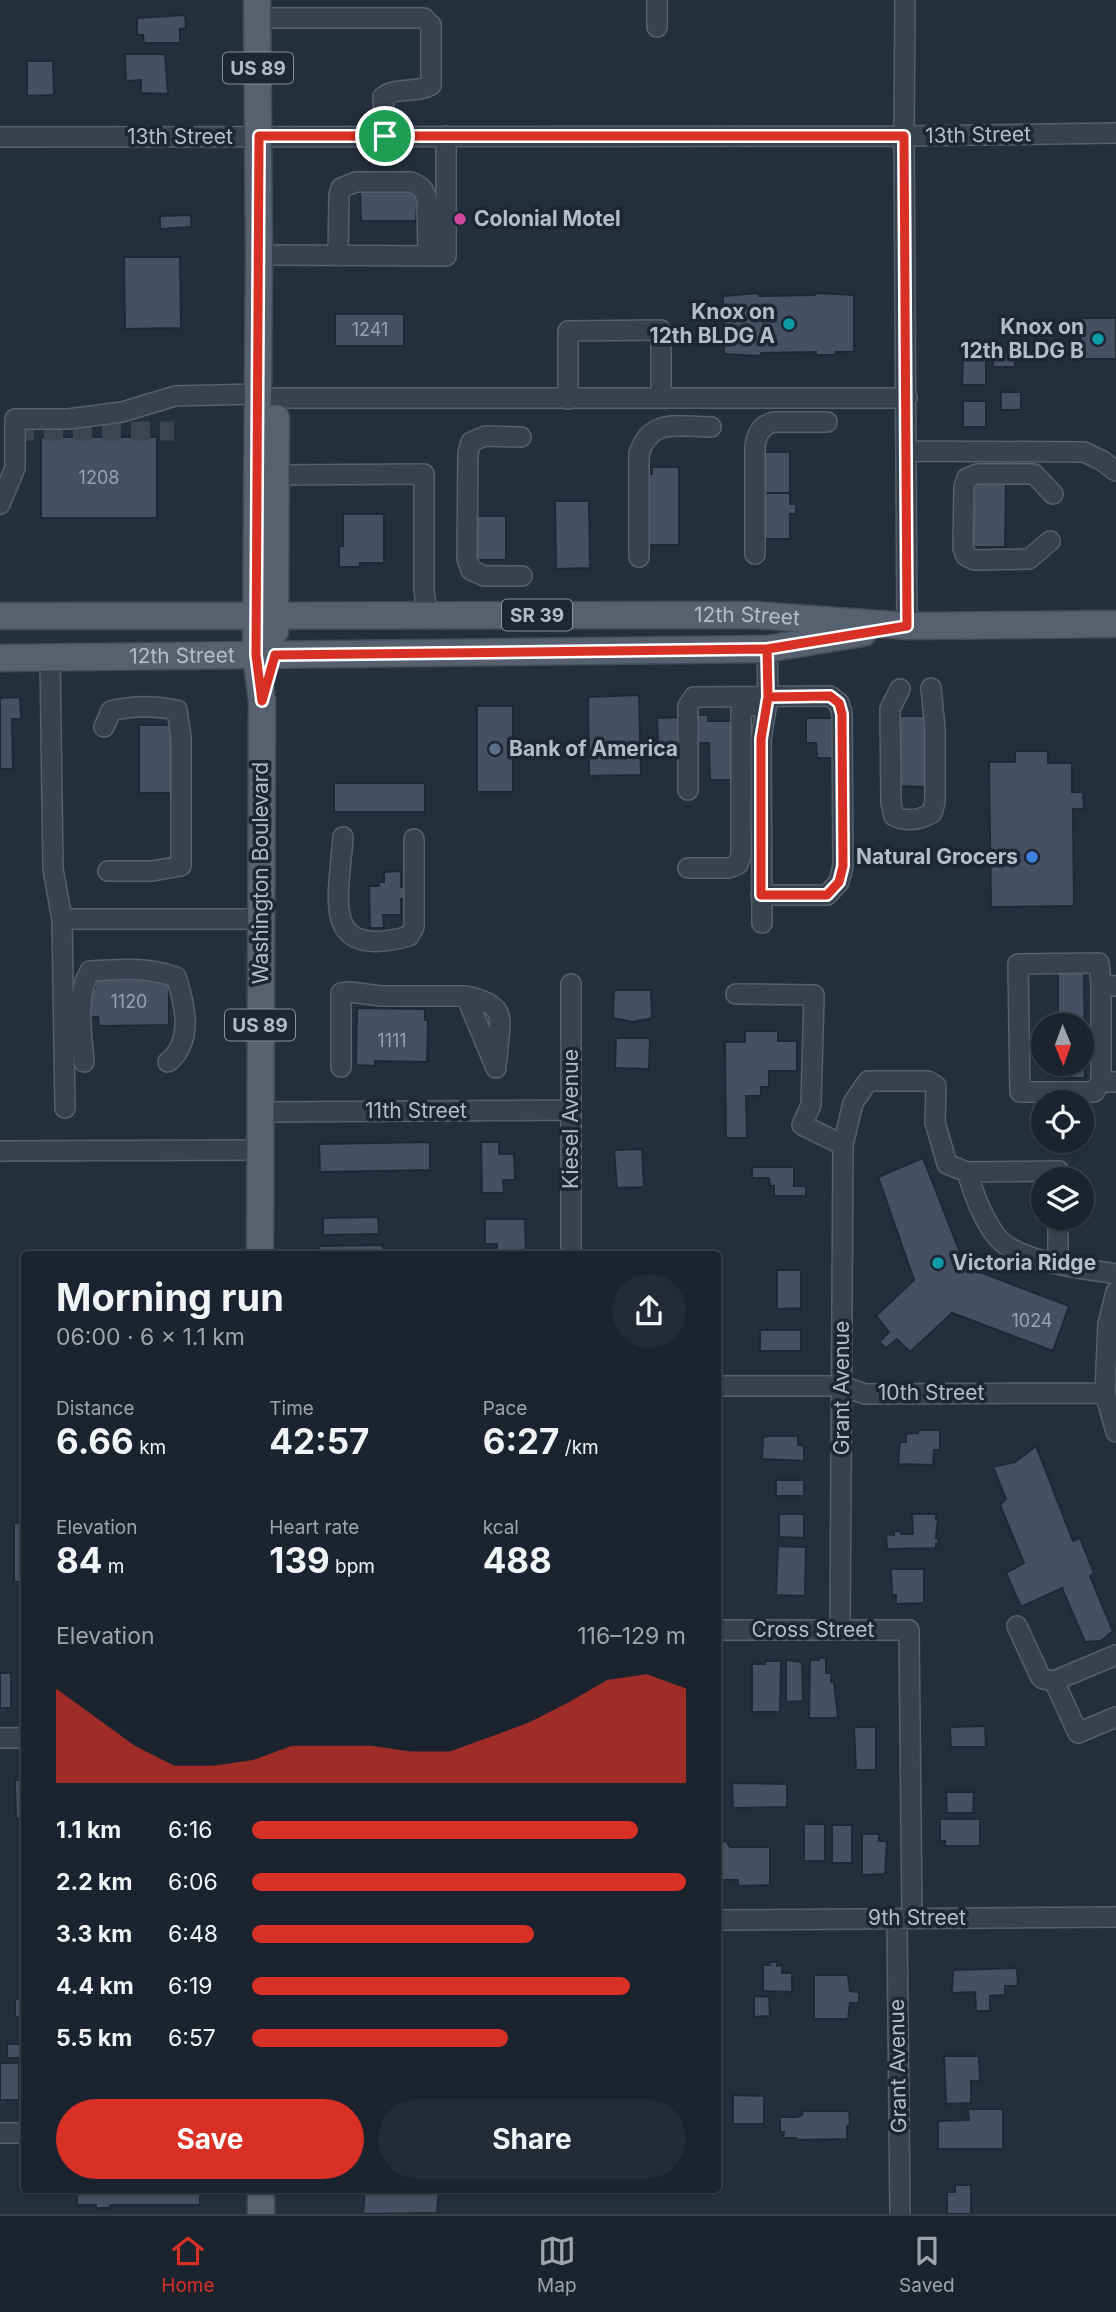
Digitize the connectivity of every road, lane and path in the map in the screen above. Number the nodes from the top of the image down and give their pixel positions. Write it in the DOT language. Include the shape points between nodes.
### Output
graph roads {
  1 [pos="657,0"];
  2 [pos="905,0"];
  3 [pos="257,9"];
  4 [pos="657,27"];
  5 [pos="1116,133"];
  6 [pos="259,136"];
  7 [pos="385,136"];
  8 [pos="446,136"];
  9 [pos="904,136"];
  10 [pos="0,137"];
  11 [pos="276,255"];
  12 [pos="338,256"];
  13 [pos="428,256"];
  14 [pos="267,396"];
  15 [pos="661,398"];
  16 [pos="906,398"];
  17 [pos="568,399"];
  18 [pos="827,422"];
  19 [pos="711,427"];
  20 [pos="521,437"];
  21 [pos="906,451"];
  22 [pos="1116,471"];
  23 [pos="276,475"];
  24 [pos="1053,494"];
  25 [pos="0,504"];
  26 [pos="1050,541"];
  27 [pos="755,554"];
  28 [pos="639,557"];
  29 [pos="522,576"];
  30 [pos="266,616"];
  31 [pos="426,616"];
  32 [pos="0,617"];
  33 [pos="1116,624"];
  34 [pos="907,626"];
  35 [pos="767,649"];
  36 [pos="265,655"];
  37 [pos="50,657"];
  38 [pos="0,658"];
  39 [pos="931,688"];
  40 [pos="900,689"];
  41 [pos="768,697"];
  42 [pos="104,727"];
  43 [pos="688,790"];
  44 [pos="342,837"];
  45 [pos="414,839"];
  46 [pos="688,868"];
  47 [pos="107,871"];
  48 [pos="761,895"];
  49 [pos="62,919"];
  50 [pos="261,919"];
  51 [pos="762,923"];
  52 [pos="571,984"];
  53 [pos="1109,985"];
  54 [pos="736,994"];
  55 [pos="1108,1044"];
  56 [pos="84,1062"];
  57 [pos="168,1062"];
  58 [pos="341,1068"];
  59 [pos="496,1068"];
  60 [pos="1108,1082"];
  61 [pos="65,1108"];
  62 [pos="571,1110"];
  63 [pos="261,1112"];
  64 [pos="843,1145"];
  65 [pos="262,1150"];
  66 [pos="0,1151"];
  67 [pos="1031,1171"];
  68 [pos="967,1172"];
  69 [pos="1058,1230"];
  70 [pos="260,1251"];
  71 [pos="571,1251"];
  72 [pos="1058,1264"];
  73 [pos="1116,1274"];
  74 [pos="1116,1292"];
  75 [pos="721,1386"];
  76 [pos="842,1386"];
  77 [pos="1105,1393"];
  78 [pos="1116,1432"];
  79 [pos="1017,1626"];
  80 [pos="721,1630"];
  81 [pos="840,1630"];
  82 [pos="909,1630"];
  83 [pos="1116,1655"];
  84 [pos="1055,1681"];
  85 [pos="1116,1717"];
  86 [pos="0,1738"];
  87 [pos="21,1738"];
  88 [pos="1116,1917"];
  89 [pos="904,1919"];
  90 [pos="721,1920"];
  91 [pos="0,2133"];
  92 [pos="21,2133"];
  93 [pos="261,2193"];
  94 [pos="261,2214"];
  95 [pos="900,2214"];
  1 -- 4 [label="street"];
  2 -- 9 [label="street"];
  3 -- 6 [label="main road, Washington Boulevard / US 89"];
  3 -- 7 [label="street" via="424,18 431,25 431,85 422,90 392,91 383,97"];
  5 -- 9 [label="street, 13th Street"];
  6 -- 7 [label="street, 13th Street"];
  6 -- 10 [label="street, 13th Street"];
  6 -- 11 [label="main road, Washington Boulevard / US 89"];
  6 -- 14 [label="main road, Washington Boulevard / US 89"];
  7 -- 8 [label="street, 13th Street"];
  8 -- 9 [label="street, 13th Street"];
  8 -- 13 [label="street" via="446,257"];
  9 -- 16 [label="street"];
  11 -- 12 [label="street"];
  11 -- 14 [label="main road, Washington Boulevard / US 89"];
  12 -- 13 [label="street"];
  12 -- 13 [label="street" via="341,188 356,182 411,182 420,185 427,200"];
  14 -- 17 [label="street"];
  14 -- 23 [label="main road, Washington Boulevard / US 89"];
  14 -- 25 [label="street" via="174,396 122,412 15,419 15,468"];
  14 -- 30 [label="main road, Washington Boulevard / US 89"];
  15 -- 16 [label="street"];
  15 -- 17 [label="street"];
  15 -- 17 [label="street" via="661,330 568,331"];
  16 -- 21 [label="street"];
  18 -- 27 [label="street" via="774,422 758,433"];
  19 -- 28 [label="street" via="661,428 643,439"];
  20 -- 29 [label="street" via="485,436 471,442 467,559 471,570 484,576"];
  21 -- 22 [label="street" via="1084,452"];
  21 -- 34 [label="street"];
  23 -- 30 [label="main road, Washington Boulevard / US 89"];
  23 -- 31 [label="street" via="424,474"];
  24 -- 26 [label="street" via="1034,474 977,474 967,478 964,487 966,556 974,560 1029,559"];
  30 -- 31 [label="main road, 12th Street / SR 39"];
  30 -- 32 [label="main road, 12th Street / SR 39"];
  30 -- 36 [label="main road, Washington Boulevard / US 89"];
  31 -- 34 [label="main road, 12th Street / SR 39" via="755,615"];
  33 -- 34 [label="main road, 12th Street / SR 39"];
  34 -- 35 [label="main road, 12th Street / SR 39"];
  35 -- 36 [label="main road, 12th Street / SR 39"];
  35 -- 41 [label="street"];
  36 -- 37 [label="main road, 12th Street / SR 39"];
  36 -- 50 [label="main road, Washington Boulevard / US 89"];
  37 -- 38 [label="main road, 12th Street / SR 39"];
  37 -- 49 [label="street" via="53,869"];
  39 -- 40 [label="street" via="935,802 932,813 922,819 894,816 891,803 890,709"];
  41 -- 43 [label="street" via="702,697 688,706"];
  41 -- 46 [label="street" via="741,711 738,864"];
  41 -- 48 [label="street" via="761,739"];
  41 -- 48 [label="street" via="830,696 839,703 843,866 839,882 827,895"];
  42 -- 47 [label="street" via="111,711 155,706 177,710 181,737 181,866"];
  44 -- 45 [label="street" via="338,911 342,928 355,940 378,941 409,936 414,927"];
  48 -- 51 [label="street"];
  49 -- 50 [label="street"];
  49 -- 61 [label="street"];
  50 -- 63 [label="main road, Washington Boulevard / US 89"];
  52 -- 62 [label="street, Kiesel Avenue"];
  53 -- 55 [label="street"];
  53 -- 60 [label="street" via="1100,963 1018,964 1020,1092 1094,1093"];
  54 -- 64 [label="street" via="814,995 811,1105 802,1125"];
  55 -- 60 [label="street"];
  56 -- 57 [label="street" via="83,983 90,971 121,968 176,977 185,1003 184,1033 178,1054"];
  58 -- 59 [label="street" via="341,993 350,992 466,996"];
  62 -- 63 [label="street, 11th Street"];
  62 -- 71 [label="street, Kiesel Avenue"];
  63 -- 65 [label="main road, Washington Boulevard / US 89"];
  64 -- 68 [label="street, Grant Avenue" via="853,1103 868,1081 928,1081 936,1086 935,1122 947,1164"];
  64 -- 76 [label="street, Grant Avenue"];
  65 -- 66 [label="street"];
  65 -- 70 [label="main road, Washington Boulevard / US 89"];
  67 -- 68 [label="street"];
  68 -- 72 [label="street" via="977,1202 998,1238 1031,1258"];
  69 -- 72 [label="street"];
  72 -- 73 [label="street"];
  74 -- 77 [label="street" via="1108,1324"];
  75 -- 76 [label="street, 10th Street"];
  76 -- 77 [label="street, 10th Street" via="864,1394"];
  76 -- 81 [label="street, Grant Avenue"];
  77 -- 78 [label="street"];
  79 -- 84 [label="street" via="1040,1676"];
  80 -- 81 [label="street, Cross Street"];
  81 -- 82 [label="street, Cross Street"];
  82 -- 89 [label="street, Grant Avenue"];
  83 -- 84 [label="street"];
  84 -- 85 [label="street" via="1078,1732"];
  86 -- 87 [label="street"];
  88 -- 89 [label="street, 9th Street"];
  89 -- 90 [label="street, 9th Street"];
  89 -- 95 [label="street, Grant Avenue"];
  91 -- 92 [label="street"];
  93 -- 94 [label="main road"];
}
